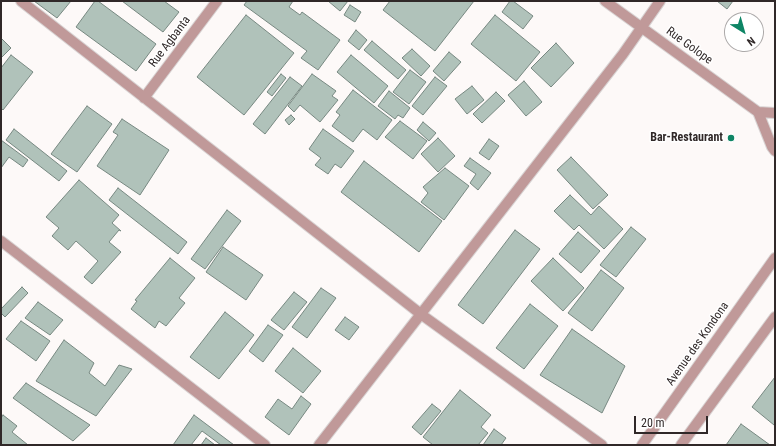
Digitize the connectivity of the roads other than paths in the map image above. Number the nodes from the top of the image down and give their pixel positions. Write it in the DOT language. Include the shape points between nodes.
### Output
graph roads {
  1 [pos="21,1"];
  2 [pos="217,1"];
  3 [pos="605,1"];
  4 [pos="660,1"];
  5 [pos="640,28"];
  6 [pos="144,98"];
  7 [pos="758,112"];
  8 [pos="775,113"];
  9 [pos="775,151"];
  10 [pos="1,241"];
  11 [pos="775,258"];
  12 [pos="422,314"];
  13 [pos="775,317"];
  14 [pos="264,445"];
  15 [pos="319,445"];
  16 [pos="602,445"];
  17 [pos="642,445"];
  18 [pos="681,445"];
  1 -- 6 [label="street"];
  2 -- 6 [label="street, Rue Agbanta"];
  3 -- 5 [label="street, Rue Golope"];
  4 -- 5 [label="street"];
  5 -- 7 [label="street, Rue Golope"];
  5 -- 12 [label="street"];
  6 -- 12 [label="street"];
  7 -- 8 [label="street"];
  7 -- 9 [label="street"];
  10 -- 14 [label="street"];
  11 -- 17 [label="street, Avenue des Kondona"];
  12 -- 15 [label="street"];
  12 -- 16 [label="street"];
  13 -- 18 [label="street"];
}
